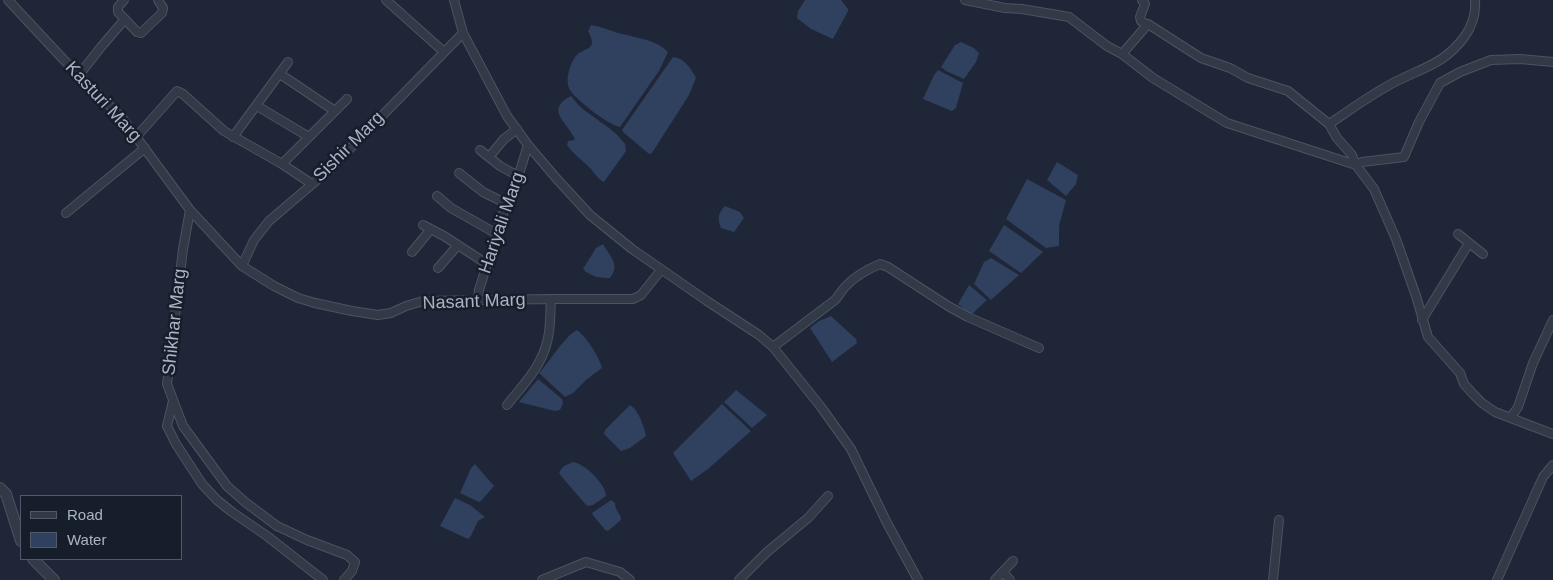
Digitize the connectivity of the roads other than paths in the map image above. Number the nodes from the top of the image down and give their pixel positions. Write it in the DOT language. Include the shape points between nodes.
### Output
graph roads {
  1 [pos="8,0"];
  2 [pos="124,0"];
  3 [pos="158,0"];
  4 [pos="386,0"];
  5 [pos="454,0"];
  6 [pos="965,0"];
  7 [pos="1142,0"];
  8 [pos="1475,0"];
  9 [pos="125,19"];
  10 [pos="1147,25"];
  11 [pos="463,33"];
  12 [pos="444,52"];
  13 [pos="1122,54"];
  14 [pos="288,62"];
  15 [pos="1553,62"];
  16 [pos="280,74"];
  17 [pos="80,75"];
  18 [pos="347,99"];
  19 [pos="257,106"];
  20 [pos="334,111"];
  21 [pos="1329,124"];
  22 [pos="517,129"];
  23 [pos="138,136"];
  24 [pos="233,137"];
  25 [pos="309,137"];
  26 [pos="528,145"];
  27 [pos="145,148"];
  28 [pos="480,150"];
  29 [pos="489,157"];
  30 [pos="282,164"];
  31 [pos="1356,165"];
  32 [pos="459,173"];
  33 [pos="518,176"];
  34 [pos="312,184"];
  35 [pos="437,196"];
  36 [pos="507,204"];
  37 [pos="190,210"];
  38 [pos="66,213"];
  39 [pos="423,225"];
  40 [pos="431,229"];
  41 [pos="497,234"];
  42 [pos="1458,234"];
  43 [pos="1469,243"];
  44 [pos="458,245"];
  45 [pos="412,252"];
  46 [pos="1483,254"];
  47 [pos="487,264"];
  48 [pos="242,266"];
  49 [pos="438,268"];
  50 [pos="660,270"];
  51 [pos="551,299"];
  52 [pos="478,301"];
  53 [pos="1422,320"];
  54 [pos="1553,320"];
  55 [pos="773,347"];
  56 [pos="1039,348"];
  57 [pos="173,401"];
  58 [pos="507,405"];
  59 [pos="1511,417"];
  60 [pos="1553,434"];
  61 [pos="1553,465"];
  62 [pos="0,488"];
  63 [pos="828,496"];
  64 [pos="1279,520"];
  65 [pos="20,538"];
  66 [pos="34,560"];
  67 [pos="1013,561"];
  68 [pos="1003,572"];
  69 [pos="54,580"];
  70 [pos="323,580"];
  71 [pos="344,580"];
  72 [pos="542,580"];
  73 [pos="630,580"];
  74 [pos="739,580"];
  75 [pos="918,580"];
  76 [pos="994,580"];
  77 [pos="1010,580"];
  78 [pos="1273,580"];
  79 [pos="1498,580"];
  1 -- 17 [label="street, Kasturi Marg"];
  2 -- 9 [label="street" via="117,10"];
  3 -- 9 [label="street" via="162,13 141,34"];
  4 -- 12 [label="street"];
  5 -- 11 [label="street"];
  6 -- 13 [label="street" via="1069,17"];
  7 -- 10 [label="street" via="1145,4 1140,16"];
  8 -- 21 [label="street" via="1476,10 1469,30 1456,49 1442,60 1385,87"];
  9 -- 17 [label="street"];
  10 -- 13 [label="street"];
  10 -- 21 [label="street" via="1201,58 1288,91"];
  11 -- 12 [label="street, Sishir Marg"];
  11 -- 22 [label="street"];
  12 -- 34 [label="street, Sishir Marg"];
  13 -- 31 [label="street" via="1153,78 1228,123"];
  14 -- 16 [label="street"];
  15 -- 31 [label="street" via="1492,60 1460,72 1440,83 1404,157"];
  16 -- 19 [label="street"];
  16 -- 20 [label="street"];
  17 -- 23 [label="street, Kasturi Marg"];
  18 -- 20 [label="street"];
  19 -- 24 [label="street"];
  19 -- 25 [label="street"];
  20 -- 25 [label="street"];
  21 -- 31 [label="street"];
  22 -- 26 [label="street"];
  22 -- 29 [label="street"];
  23 -- 24 [label="street" via="178,91"];
  23 -- 27 [label="street, Kasturi Marg"];
  24 -- 30 [label="street"];
  25 -- 30 [label="street"];
  26 -- 33 [label="street, Hariyali Marg"];
  26 -- 50 [label="street" via="590,215"];
  27 -- 37 [label="street, Kasturi Marg"];
  27 -- 38 [label="street"];
  28 -- 29 [label="street"];
  29 -- 33 [label="street"];
  30 -- 34 [label="street"];
  31 -- 53 [label="street" via="1374,189 1396,239"];
  32 -- 36 [label="street" via="483,192"];
  33 -- 36 [label="street, Hariyali Marg"];
  34 -- 48 [label="street, Sishir Marg" via="270,221 254,240"];
  35 -- 41 [label="street" via="451,208"];
  36 -- 41 [label="street, Hariyali Marg"];
  37 -- 48 [label="street, Nasant Marg"];
  37 -- 57 [label="street, Shikhar Marg" via="167,384"];
  39 -- 40 [label="street"];
  40 -- 44 [label="street"];
  40 -- 45 [label="street"];
  41 -- 47 [label="street, Hariyali Marg"];
  42 -- 43 [label="street"];
  43 -- 46 [label="street"];
  43 -- 53 [label="street"];
  44 -- 47 [label="street"];
  44 -- 49 [label="street"];
  47 -- 52 [label="street, Hariyali Marg"];
  48 -- 52 [label="street, Nasant Marg" via="298,298 378,315 423,301"];
  50 -- 51 [label="street, Nasant Marg" via="640,296 633,299"];
  50 -- 55 [label="street"];
  51 -- 52 [label="street, Nasant Marg"];
  51 -- 58 [label="street" via="548,340 542,358"];
  53 -- 59 [label="street" via="1428,337 1460,373 1473,394 1495,412"];
  54 -- 59 [label="street"];
  55 -- 56 [label="street" via="835,300 853,279 880,264 968,317"];
  55 -- 75 [label="street" via="851,449"];
  57 -- 70 [label="street" via="167,426 202,484 232,512"];
  57 -- 71 [label="street, Shikhar Marg" via="187,432 240,498 277,526 353,559 354,566"];
  59 -- 60 [label="street"];
  61 -- 79 [label="street" via="1543,477"];
  62 -- 65 [label="street" via="6,494"];
  63 -- 74 [label="street"];
  64 -- 78 [label="street"];
  66 -- 69 [label="street"];
  67 -- 68 [label="street"];
  68 -- 76 [label="street"];
  68 -- 77 [label="street"];
  72 -- 73 [label="street" via="586,562 620,572"];
}
